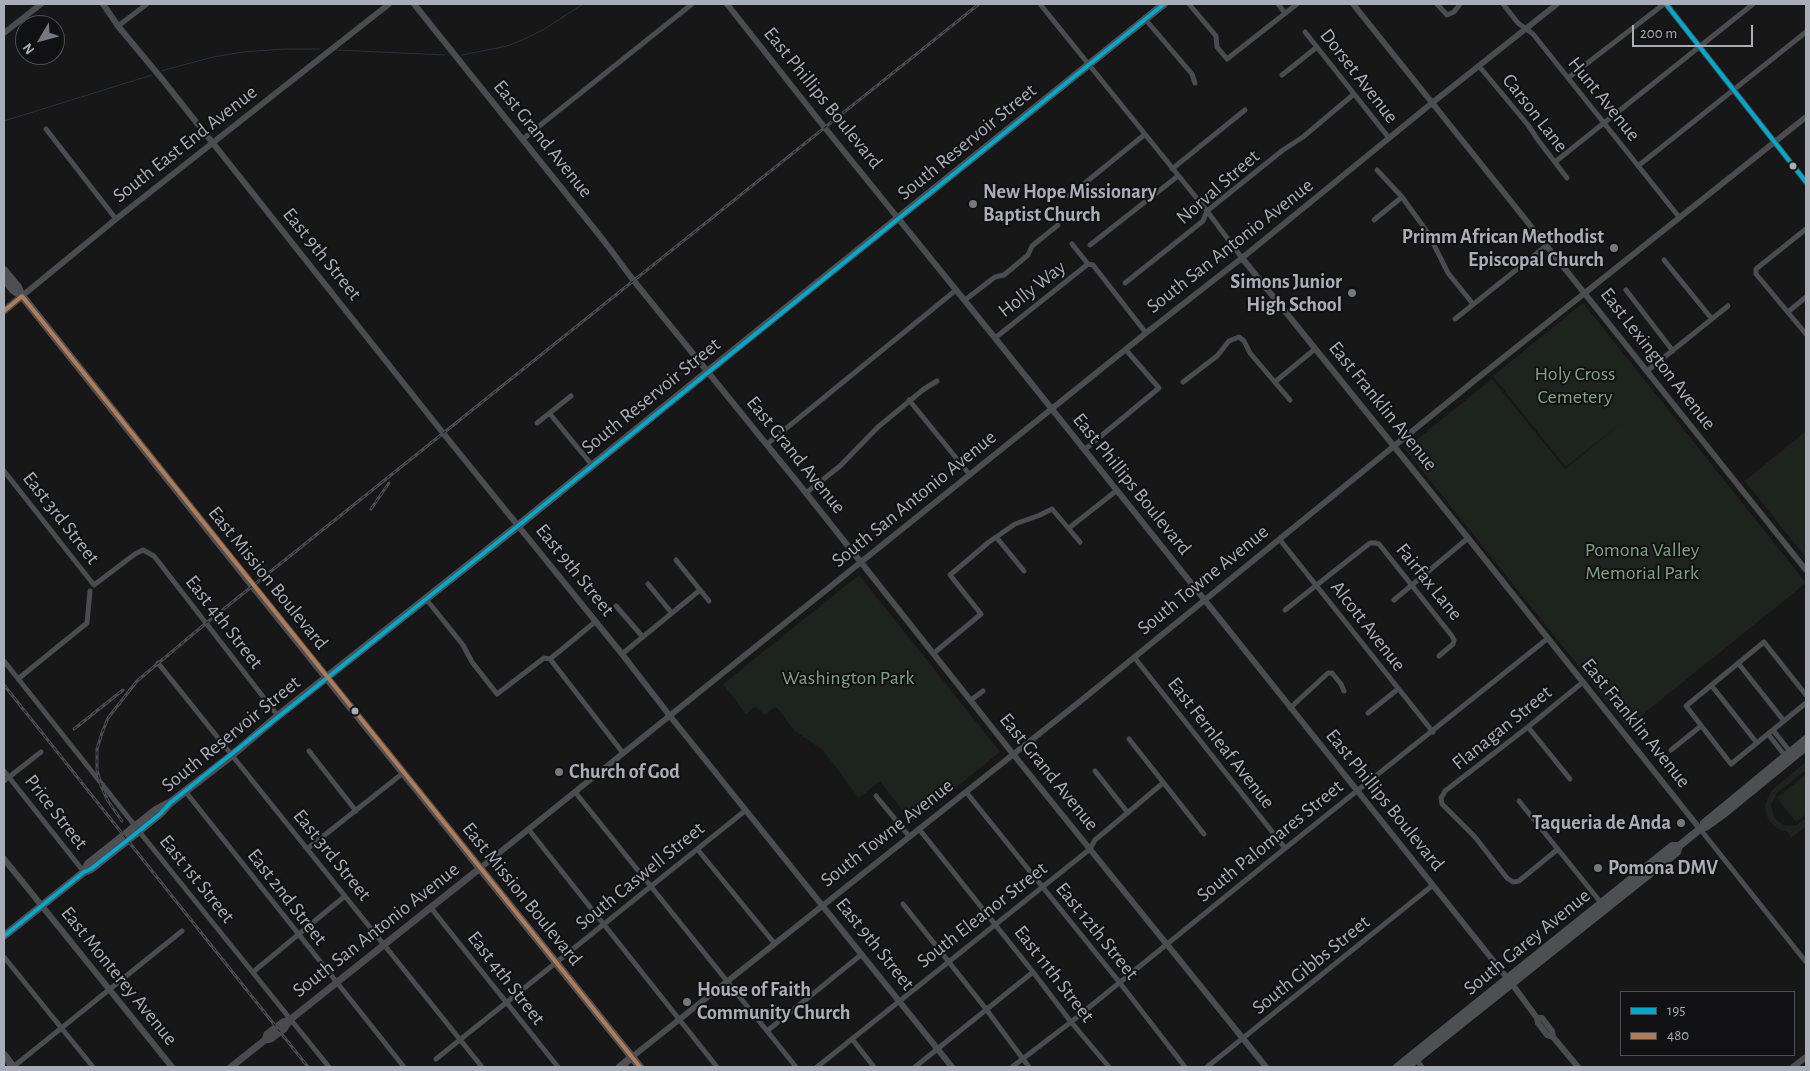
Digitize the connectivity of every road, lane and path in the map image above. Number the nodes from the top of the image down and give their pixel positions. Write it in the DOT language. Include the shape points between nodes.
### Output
graph roads {
  1 [pos="41,4"];
  2 [pos="103,4"];
  3 [pos="147,4"];
  4 [pos="389,4"];
  5 [pos="414,4"];
  6 [pos="692,4"];
  7 [pos="727,4"];
  8 [pos="1040,4"];
  9 [pos="1164,4"];
  10 [pos="1189,4"];
  11 [pos="1278,4"];
  12 [pos="1297,4"];
  13 [pos="1353,4"];
  14 [pos="1437,4"];
  15 [pos="1460,4"];
  16 [pos="1503,4"];
  17 [pos="1556,4"];
  18 [pos="1665,4"];
  19 [pos="1753,4"];
  20 [pos="1285,13"];
  21 [pos="1146,19"];
  22 [pos="118,26"];
  23 [pos="1526,28"];
  24 [pos="1305,32"];
  25 [pos="1806,32"];
  26 [pos="4,33"];
  27 [pos="1317,47"];
  28 [pos="1700,47"];
  29 [pos="1090,64"];
  30 [pos="1479,66"];
  31 [pos="1282,75"];
  32 [pos="1568,78"];
  33 [pos="1195,83"];
  34 [pos="1734,91"];
  35 [pos="1354,94"];
  36 [pos="1432,103"];
  37 [pos="1245,110"];
  38 [pos="1806,117"];
  39 [pos="1603,123"];
  40 [pos="46,128"];
  41 [pos="1144,135"];
  42 [pos="1389,138"];
  43 [pos="523,139"];
  44 [pos="212,142"];
  45 [pos="1775,142"];
  46 [pos="1555,162"];
  47 [pos="1638,166"];
  48 [pos="1172,169"];
  49 [pos="1377,170"];
  50 [pos="1178,176"];
  51 [pos="1567,178"];
  52 [pos="1806,182"];
  53 [pos="1069,196"];
  54 [pos="1402,197"];
  55 [pos="1207,211"];
  56 [pos="1679,217"];
  57 [pos="898,218"];
  58 [pos="116,219"];
  59 [pos="1374,220"];
  60 [pos="1058,225"];
  61 [pos="1806,229"];
  62 [pos="1072,244"];
  63 [pos="1090,245"];
  64 [pos="1546,246"];
  65 [pos="1242,258"];
  66 [pos="1664,260"];
  67 [pos="1088,264"];
  68 [pos="4,270"];
  69 [pos="4,279"];
  70 [pos="1125,283"];
  71 [pos="956,290"];
  72 [pos="1626,290"];
  73 [pos="1585,292"];
  74 [pos="22,296"];
  75 [pos="1806,297"];
  76 [pos="965,300"];
  77 [pos="1473,304"];
  78 [pos="1728,306"];
  79 [pos="4,311"];
  80 [pos="1788,312"];
  81 [pos="1455,319"];
  82 [pos="1712,319"];
  83 [pos="1146,332"];
  84 [pos="1806,334"];
  85 [pos="995,338"];
  86 [pos="1315,349"];
  87 [pos="1126,350"];
  88 [pos="1673,351"];
  89 [pos="708,371"];
  90 [pos="1647,371"];
  91 [pos="937,381"];
  92 [pos="1276,381"];
  93 [pos="1182,382"];
  94 [pos="571,396"];
  95 [pos="909,400"];
  96 [pos="1290,400"];
  97 [pos="1051,409"];
  98 [pos="550,414"];
  99 [pos="537,423"];
  100 [pos="766,444"];
  101 [pos="1393,446"];
  102 [pos="1084,450"];
  103 [pos="592,465"];
  104 [pos="4,471"];
  105 [pos="970,475"];
  106 [pos="1116,491"];
  107 [pos="806,493"];
  108 [pos="519,525"];
  109 [pos="1069,528"];
  110 [pos="997,538"];
  111 [pos="1468,538"];
  112 [pos="1280,540"];
  113 [pos="1080,542"];
  114 [pos="143,550"];
  115 [pos="676,560"];
  116 [pos="861,562"];
  117 [pos="1806,570"];
  118 [pos="1024,571"];
  119 [pos="648,584"];
  120 [pos="1316,585"];
  121 [pos="1412,585"];
  122 [pos="700,590"];
  123 [pos="90,591"];
  124 [pos="426,599"];
  125 [pos="1204,600"];
  126 [pos="1394,600"];
  127 [pos="709,602"];
  128 [pos="616,606"];
  129 [pos="1284,610"];
  130 [pos="671,612"];
  131 [pos="596,622"];
  132 [pos="642,636"];
  133 [pos="1547,639"];
  134 [pos="934,653"];
  135 [pos="622,654"];
  136 [pos="1439,656"];
  137 [pos="1134,657"];
  138 [pos="550,659"];
  139 [pos="4,661"];
  140 [pos="158,663"];
  141 [pos="1738,664"];
  142 [pos="327,678"];
  143 [pos="18,679"];
  144 [pos="1583,682"];
  145 [pos="1711,684"];
  146 [pos="1398,689"];
  147 [pos="983,691"];
  148 [pos="1344,691"];
  149 [pos="1806,695"];
  150 [pos="971,700"];
  151 [pos="1806,703"];
  152 [pos="1290,708"];
  153 [pos="1368,713"];
  154 [pos="278,716"];
  155 [pos="670,716"];
  156 [pos="1784,721"];
  157 [pos="1701,726"];
  158 [pos="1528,727"];
  159 [pos="1773,730"];
  160 [pos="1432,732"];
  161 [pos="1768,734"];
  162 [pos="1130,739"];
  163 [pos="1806,739"];
  164 [pos="1757,742"];
  165 [pos="1806,747"];
  166 [pos="1671,750"];
  167 [pos="309,751"];
  168 [pos="41,752"];
  169 [pos="623,753"];
  170 [pos="1013,754"];
  171 [pos="232,755"];
  172 [pos="1790,756"];
  173 [pos="4,771"];
  174 [pos="1095,771"];
  175 [pos="403,773"];
  176 [pos="9,777"];
  177 [pos="1570,779"];
  178 [pos="4,781"];
  179 [pos="1163,783"];
  180 [pos="185,791"];
  181 [pos="1356,791"];
  182 [pos="575,792"];
  183 [pos="966,792"];
  184 [pos="876,796"];
  185 [pos="1520,801"];
  186 [pos="170,803"];
  187 [pos="746,810"];
  188 [pos="356,811"];
  189 [pos="1128,813"];
  190 [pos="919,829"];
  191 [pos="1700,829"];
  192 [pos="529,830"];
  193 [pos="1204,834"];
  194 [pos="909,836"];
  195 [pos="1285,848"];
  196 [pos="1558,848"];
  197 [pos="307,849"];
  198 [pos="1090,849"];
  199 [pos="698,850"];
  200 [pos="4,859"];
  201 [pos="480,869"];
  202 [pos="84,872"];
  203 [pos="1433,885"];
  204 [pos="651,887"];
  205 [pos="1042,887"];
  206 [pos="345,896"];
  207 [pos="902,904"];
  208 [pos="823,905"];
  209 [pos="41,906"];
  210 [pos="1603,906"];
  211 [pos="431,908"];
  212 [pos="604,925"];
  213 [pos="996,925"];
  214 [pos="182,931"];
  215 [pos="298,935"];
  216 [pos="4,936"];
  217 [pos="384,944"];
  218 [pos="775,944"];
  219 [pos="1167,944"];
  220 [pos="862,954"];
  221 [pos="4,957"];
  222 [pos="556,962"];
  223 [pos="948,962"];
  224 [pos="1806,962"];
  225 [pos="253,972"];
  226 [pos="1033,972"];
  227 [pos="1510,981"];
  228 [pos="336,982"];
  229 [pos="727,982"];
  230 [pos="1120,983"];
  231 [pos="109,990"];
  232 [pos="899,1000"];
  233 [pos="1477,1002"];
  234 [pos="507,1003"];
  235 [pos="986,1009"];
  236 [pos="1472,1016"];
  237 [pos="291,1019"];
  238 [pos="679,1020"];
  239 [pos="1071,1022"];
  240 [pos="61,1028"];
  241 [pos="767,1031"];
  242 [pos="1243,1038"];
  243 [pos="460,1040"];
  244 [pos="852,1040"];
  245 [pos="937,1049"];
  246 [pos="4,1055"];
  247 [pos="1806,1056"];
  248 [pos="632,1057"];
  249 [pos="436,1059"];
  250 [pos="1023,1059"];
  251 [pos="1417,1060"];
  252 [pos="13,1067"];
  253 [pos="93,1067"];
  254 [pos="172,1067"];
  255 [pos="231,1067"];
  256 [pos="329,1067"];
  257 [pos="404,1067"];
  258 [pos="482,1067"];
  259 [pos="558,1067"];
  260 [pos="620,1067"];
  261 [pos="640,1067"];
  262 [pos="717,1067"];
  263 [pos="796,1067"];
  264 [pos="817,1067"];
  265 [pos="874,1067"];
  266 [pos="915,1067"];
  267 [pos="952,1067"];
  268 [pos="1012,1067"];
  269 [pos="1029,1067"];
  270 [pos="1109,1067"];
  271 [pos="1185,1067"];
  272 [pos="1207,1067"];
  273 [pos="1266,1067"];
  274 [pos="1397,1067"];
  275 [pos="1407,1067"];
  276 [pos="1422,1067"];
  277 [pos="1578,1067"];
  278 [pos="1793,1067"];
  1 -- 26 [label="street"];
  2 -- 22 [label="street, East 9th Street"];
  3 -- 22 [label="street"];
  4 -- 44 [label="street, South East End Avenue"];
  5 -- 43 [label="street, East Grand Avenue"];
  6 -- 43 [label="street"];
  7 -- 57 [label="street, East Phillips Boulevard"];
  8 -- 29 [label="street, East Franklin Avenue"];
  9 -- 21 [label="main road, South Reservoir Street"];
  10 -- 20 [label="street" via="1216,36 1217,47 1228,59"];
  11 -- 20 [label="street"];
  12 -- 20 [label="street"];
  13 -- 36 [label="street, East Lexington Avenue"];
  14 -- 15 [label="street" via="1447,15"];
  16 -- 23 [label="street, Hunt Avenue" via="1518,24"];
  17 -- 23 [label="street, South San Antonio Avenue"];
  18 -- 28 [label="street"];
  18 -- 32 [label="street"];
  19 -- 28 [label="street"];
  21 -- 29 [label="main road, South Reservoir Street"];
  21 -- 33 [label="street" via="1192,74"];
  22 -- 44 [label="street, East 9th Street"];
  23 -- 30 [label="street, South San Antonio Avenue"];
  23 -- 32 [label="street, Hunt Avenue"];
  24 -- 27 [label="street, Dorset Avenue"];
  25 -- 34 [label="street"];
  27 -- 31 [label="street"];
  27 -- 35 [label="street, Dorset Avenue"];
  28 -- 34 [label="street"];
  28 -- 39 [label="street"];
  29 -- 41 [label="street, East Franklin Avenue"];
  29 -- 57 [label="main road, South Reservoir Street"];
  30 -- 36 [label="street, South San Antonio Avenue"];
  30 -- 46 [label="street, Carson Lane"];
  32 -- 39 [label="street, Hunt Avenue"];
  34 -- 45 [label="street"];
  34 -- 47 [label="street"];
  35 -- 42 [label="street, Dorset Avenue"];
  35 -- 55 [label="street, Norval Street"];
  36 -- 42 [label="street, South San Antonio Avenue"];
  36 -- 64 [label="street, East Lexington Avenue"];
  37 -- 48 [label="street"];
  38 -- 45 [label="street, South Towne Avenue"];
  39 -- 46 [label="street"];
  39 -- 47 [label="street, Hunt Avenue"];
  40 -- 58 [label="street"];
  41 -- 48 [label="street, East Franklin Avenue"];
  41 -- 53 [label="street"];
  42 -- 65 [label="street, South San Antonio Avenue"];
  43 -- 89 [label="street, East Grand Avenue"];
  44 -- 58 [label="street, South East End Avenue"];
  44 -- 108 [label="street, East 9th Street"];
  45 -- 52 [label="street"];
  45 -- 56 [label="street, South Towne Avenue"];
  46 -- 51 [label="street, Carson Lane"];
  47 -- 56 [label="street, Hunt Avenue"];
  48 -- 50 [label="street, East Franklin Avenue"];
  49 -- 54 [label="street"];
  50 -- 55 [label="street, East Franklin Avenue"];
  50 -- 63 [label="street"];
  54 -- 59 [label="street"];
  54 -- 77 [label="street" via="1428,233 1448,273"];
  55 -- 65 [label="street, East Franklin Avenue"];
  55 -- 70 [label="street, Norval Street" via="1203,221"];
  56 -- 73 [label="street, South Towne Avenue"];
  57 -- 71 [label="street, East Phillips Boulevard"];
  57 -- 89 [label="main road, South Reservoir Street"];
  58 -- 74 [label="street, South East End Avenue"];
  60 -- 76 [label="street" via="1004,275"];
  61 -- 80 [label="street" via="1756,269 1756,274"];
  62 -- 67 [label="street"];
  64 -- 73 [label="street, East Lexington Avenue"];
  64 -- 77 [label="street"];
  65 -- 83 [label="street, South San Antonio Avenue"];
  65 -- 86 [label="street, East Franklin Avenue"];
  66 -- 82 [label="street"];
  67 -- 83 [label="street" via="1093,265"];
  67 -- 85 [label="street, Holly Way"];
  68 -- 74 [label="main road, East Mission Boulevard"];
  69 -- 74 [label="main road, East Mission Boulevard"];
  71 -- 76 [label="street, East Phillips Boulevard"];
  71 -- 100 [label="street"];
  72 -- 88 [label="street"];
  73 -- 90 [label="street, East Lexington Avenue"];
  73 -- 101 [label="street, South Towne Avenue"];
  74 -- 79 [label="main road, South East End Avenue"];
  74 -- 142 [label="main road, East Mission Boulevard"];
  75 -- 80 [label="street"];
  76 -- 85 [label="street, East Phillips Boulevard"];
  77 -- 81 [label="street"];
  78 -- 82 [label="street"];
  80 -- 84 [label="street"];
  82 -- 88 [label="street"];
  83 -- 87 [label="street, South San Antonio Avenue"];
  85 -- 97 [label="street, East Phillips Boulevard"];
  86 -- 92 [label="street"];
  86 -- 101 [label="street, East Franklin Avenue"];
  87 -- 97 [label="street, South San Antonio Avenue"];
  87 -- 102 [label="street" via="1159,388"];
  88 -- 90 [label="street"];
  89 -- 100 [label="street, East Grand Avenue"];
  89 -- 103 [label="main road, South Reservoir Street"];
  90 -- 117 [label="street, East Lexington Avenue"];
  91 -- 95 [label="street"];
  92 -- 93 [label="street" via="1239,337"];
  92 -- 96 [label="street"];
  94 -- 98 [label="street"];
  95 -- 105 [label="street"];
  95 -- 107 [label="street" via="840,466"];
  97 -- 102 [label="street, East Phillips Boulevard"];
  97 -- 105 [label="street, South San Antonio Avenue"];
  98 -- 99 [label="street"];
  98 -- 103 [label="street"];
  100 -- 107 [label="street, East Grand Avenue"];
  101 -- 111 [label="street, East Franklin Avenue"];
  101 -- 112 [label="street, South Towne Avenue"];
  102 -- 106 [label="street, East Phillips Boulevard"];
  103 -- 108 [label="main road, South Reservoir Street"];
  104 -- 114 [label="street, East 3rd Street" via="94,585"];
  105 -- 116 [label="street, South San Antonio Avenue"];
  106 -- 109 [label="street"];
  106 -- 125 [label="street, East Phillips Boulevard"];
  107 -- 116 [label="street, East Grand Avenue"];
  108 -- 124 [label="main road, South Reservoir Street"];
  108 -- 131 [label="street, East 9th Street"];
  109 -- 110 [label="street" via="1052,509 1015,524"];
  109 -- 113 [label="street"];
  110 -- 118 [label="street"];
  110 -- 134 [label="street" via="950,575 981,614"];
  111 -- 121 [label="street"];
  111 -- 133 [label="street, East Franklin Avenue"];
  112 -- 120 [label="street, Alcott Avenue"];
  112 -- 125 [label="street, South Towne Avenue"];
  114 -- 154 [label="street, East 4th Street" via="154,556"];
  115 -- 122 [label="street"];
  116 -- 134 [label="street, East Grand Avenue"];
  116 -- 155 [label="street, South San Antonio Avenue"];
  119 -- 130 [label="street"];
  120 -- 121 [label="street, Fairfax Lane" via="1375,542"];
  120 -- 129 [label="street"];
  120 -- 146 [label="street, Alcott Avenue"];
  121 -- 126 [label="street"];
  121 -- 136 [label="street, Fairfax Lane" via="1454,640"];
  122 -- 127 [label="street"];
  122 -- 130 [label="street"];
  123 -- 143 [label="street" via="87,623"];
  124 -- 138 [label="street" via="497,694 544,658"];
  124 -- 142 [label="main road, South Reservoir Street"];
  125 -- 137 [label="street, South Towne Avenue"];
  125 -- 152 [label="street, East Phillips Boulevard"];
  128 -- 132 [label="street"];
  130 -- 132 [label="street"];
  131 -- 135 [label="street, East 9th Street"];
  131 -- 138 [label="street"];
  132 -- 135 [label="street"];
  133 -- 144 [label="street, East Franklin Avenue"];
  133 -- 160 [label="street, South Palomares Street"];
  134 -- 150 [label="street, East Grand Avenue"];
  135 -- 155 [label="street, East 9th Street"];
  137 -- 170 [label="street, South Towne Avenue"];
  137 -- 195 [label="street, East Fernleaf Avenue"];
  138 -- 169 [label="street"];
  139 -- 143 [label="street, East 1st Street"];
  140 -- 171 [label="street, East 3rd Street"];
  141 -- 145 [label="street"];
  141 -- 149 [label="street" via="1764,642"];
  141 -- 156 [label="street"];
  142 -- 154 [label="main road, South Reservoir Street"];
  142 -- 175 [label="main road, East Mission Boulevard"];
  143 -- 225 [label="street, East 1st Street, bridge"];
  144 -- 158 [label="street, Flanagan Street"];
  144 -- 191 [label="street, East Franklin Avenue"];
  145 -- 157 [label="street" via="1686,706"];
  145 -- 164 [label="street"];
  146 -- 153 [label="street"];
  146 -- 160 [label="street, Alcott Avenue"];
  147 -- 150 [label="street"];
  148 -- 152 [label="street" via="1332,673 1328,673"];
  150 -- 170 [label="street, East Grand Avenue"];
  151 -- 156 [label="street"];
  152 -- 181 [label="street, East Phillips Boulevard"];
  154 -- 171 [label="main road, South Reservoir Street"];
  155 -- 169 [label="street, South San Antonio Avenue"];
  155 -- 187 [label="street, East 9th Street"];
  156 -- 159 [label="street"];
  157 -- 164 [label="street" via="1731,764"];
  157 -- 166 [label="street"];
  158 -- 177 [label="street"];
  158 -- 196 [label="street, Flanagan Street" via="1445,791 1442,804 1513,882 1519,881"];
  159 -- 161 [label="street"];
  159 -- 172 [label="street"];
  160 -- 181 [label="street, South Palomares Street"];
  161 -- 164 [label="street"];
  161 -- 172 [label="street"];
  162 -- 179 [label="street"];
  163 -- 172 [label="main road, South Garey Avenue"];
  165 -- 172 [label="main road, South Garey Avenue"];
  167 -- 188 [label="street"];
  168 -- 176 [label="street"];
  169 -- 182 [label="street, South San Antonio Avenue"];
  170 -- 183 [label="street, South Towne Avenue"];
  170 -- 198 [label="street, East Grand Avenue"];
  171 -- 180 [label="main road, South Reservoir Street"];
  171 -- 197 [label="street, East 3rd Street"];
  172 -- 191 [label="main road, South Garey Avenue" via="1725,813"];
  173 -- 176 [label="street, Price Street"];
  174 -- 189 [label="street"];
  175 -- 188 [label="street"];
  175 -- 201 [label="main road, East Mission Boulevard"];
  176 -- 178 [label="street"];
  176 -- 202 [label="street, Price Street"];
  179 -- 189 [label="street, South Eleanor Street"];
  179 -- 193 [label="street"];
  180 -- 186 [label="main road, South Reservoir Street"];
  180 -- 215 [label="street, East 2nd Street"];
  181 -- 195 [label="street, South Palomares Street"];
  181 -- 203 [label="street, East Phillips Boulevard"];
  182 -- 192 [label="street, South San Antonio Avenue"];
  182 -- 204 [label="street"];
  183 -- 190 [label="street, South Towne Avenue"];
  183 -- 205 [label="street, East 12th Street"];
  184 -- 194 [label="street"];
  185 -- 196 [label="street"];
  186 -- 202 [label="main road, South Reservoir Street"];
  186 -- 202 [label="main road" via="156,810 88,864"];
  187 -- 199 [label="street, South Caswell Street"];
  187 -- 208 [label="street, East 9th Street"];
  188 -- 197 [label="street"];
  189 -- 198 [label="street, South Eleanor Street" via="1095,840"];
  190 -- 194 [label="street, South Towne Avenue"];
  190 -- 213 [label="street, East 11th Street"];
  191 -- 210 [label="main road, South Garey Avenue" via="1679,846 1672,846"];
  191 -- 224 [label="street"];
  192 -- 201 [label="street, South San Antonio Avenue"];
  192 -- 212 [label="street"];
  194 -- 208 [label="street, South Towne Avenue"];
  195 -- 219 [label="street, South Palomares Street"];
  196 -- 210 [label="street"];
  197 -- 206 [label="street, East 3rd Street"];
  198 -- 205 [label="street, South Eleanor Street"];
  198 -- 219 [label="street, East Grand Avenue"];
  199 -- 204 [label="street, South Caswell Street"];
  199 -- 218 [label="street"];
  200 -- 209 [label="street, East Monterey Avenue"];
  201 -- 211 [label="main road, South San Antonio Avenue"];
  201 -- 222 [label="main road, East Mission Boulevard"];
  202 -- 209 [label="main road"];
  203 -- 227 [label="street, East Phillips Boulevard"];
  203 -- 242 [label="street, South Gibbs Street" via="1304,985"];
  204 -- 212 [label="street, South Caswell Street"];
  204 -- 229 [label="street"];
  205 -- 213 [label="street, South Eleanor Street"];
  205 -- 230 [label="street, East 12th Street"];
  206 -- 215 [label="street"];
  206 -- 217 [label="street, East 3rd Street"];
  207 -- 223 [label="street"];
  208 -- 218 [label="street, South Towne Avenue"];
  208 -- 220 [label="street, East 9th Street"];
  209 -- 216 [label="main road"];
  209 -- 231 [label="street, East Monterey Avenue"];
  210 -- 227 [label="main road, South Garey Avenue"];
  211 -- 217 [label="main road, South San Antonio Avenue"];
  211 -- 234 [label="street, East 4th Street"];
  212 -- 222 [label="street, South Caswell Street"];
  212 -- 238 [label="street"];
  213 -- 223 [label="street, South Eleanor Street"];
  213 -- 226 [label="street, East 11th Street"];
  214 -- 231 [label="street"];
  215 -- 225 [label="street"];
  215 -- 228 [label="street, East 2nd Street"];
  217 -- 228 [label="main road, South San Antonio Avenue"];
  217 -- 243 [label="street, East 3rd Street"];
  218 -- 229 [label="street, South Towne Avenue"];
  219 -- 230 [label="street, South Palomares Street"];
  219 -- 242 [label="street, East Grand Avenue"];
  220 -- 232 [label="street, East 9th Street"];
  220 -- 241 [label="street"];
  221 -- 240 [label="street"];
  222 -- 234 [label="street, South Caswell Street"];
  222 -- 248 [label="main road, East Mission Boulevard"];
  223 -- 232 [label="street, South Eleanor Street"];
  223 -- 235 [label="street"];
  225 -- 237 [label="street, East 1st Street"];
  226 -- 235 [label="street"];
  226 -- 239 [label="street, East 11th Street"];
  227 -- 233 [label="main road, South Garey Avenue"];
  227 -- 236 [label="main road, South Garey Avenue"];
  227 -- 277 [label="street, East Phillips Boulevard" via="1547,1035 1553,1036"];
  228 -- 237 [label="main road, South San Antonio Avenue"];
  228 -- 257 [label="street, East 2nd Street"];
  229 -- 238 [label="street, South Towne Avenue"];
  229 -- 241 [label="street"];
  230 -- 239 [label="street, South Palomares Street"];
  230 -- 271 [label="street, East 12th Street"];
  231 -- 240 [label="street"];
  231 -- 254 [label="street, East Monterey Avenue"];
  232 -- 244 [label="street, South Eleanor Street"];
  232 -- 245 [label="street, East 9th Street"];
  233 -- 236 [label="main road"];
  233 -- 274 [label="main road, South Garey Avenue"];
  234 -- 243 [label="street, South Caswell Street"];
  234 -- 259 [label="street, East 4th Street"];
  235 -- 245 [label="street"];
  235 -- 250 [label="street"];
  236 -- 251 [label="main road, South Garey Avenue"];
  237 -- 255 [label="main road, South San Antonio Avenue" via="282,1022"];
  237 -- 256 [label="street, East 1st Street"];
  238 -- 248 [label="street, South Towne Avenue"];
  238 -- 262 [label="street"];
  239 -- 250 [label="street, South Palomares Street"];
  239 -- 270 [label="street, East 11th Street"];
  240 -- 252 [label="street"];
  240 -- 253 [label="street"];
  241 -- 263 [label="street"];
  242 -- 272 [label="street, South Gibbs Street"];
  242 -- 273 [label="street, East Grand Avenue"];
  243 -- 249 [label="street, South Caswell Street"];
  243 -- 258 [label="street, East 3rd Street"];
  244 -- 264 [label="street, South Eleanor Street"];
  244 -- 265 [label="street"];
  245 -- 266 [label="street"];
  245 -- 267 [label="street, East 9th Street"];
  246 -- 252 [label="main road"];
  247 -- 278 [label="street"];
  248 -- 260 [label="main road, South Towne Avenue"];
  248 -- 261 [label="main road, East Mission Boulevard"];
  250 -- 268 [label="street, South Palomares Street"];
  250 -- 269 [label="street"];
  251 -- 275 [label="main road, South Garey Avenue"];
  251 -- 276 [label="street"];
}
